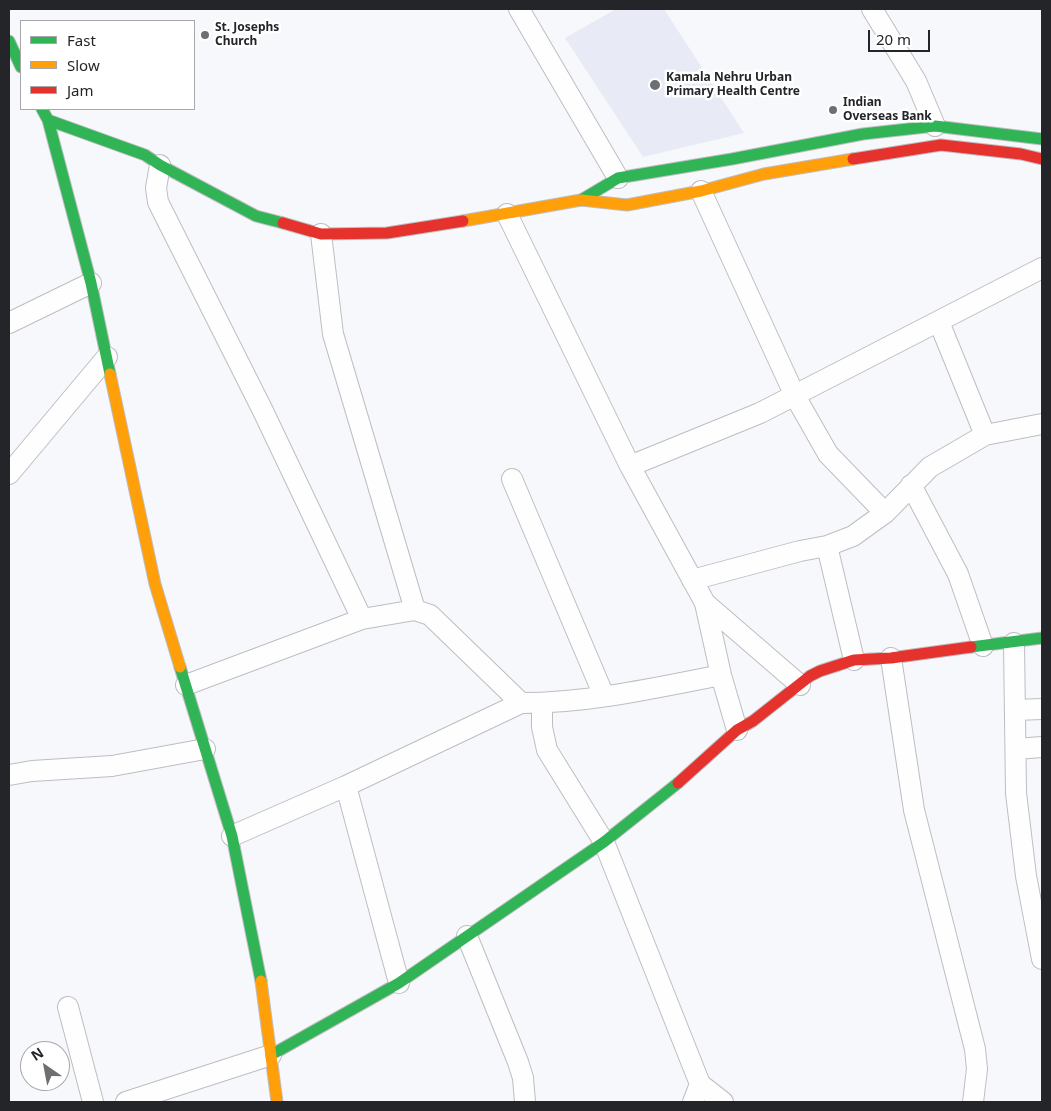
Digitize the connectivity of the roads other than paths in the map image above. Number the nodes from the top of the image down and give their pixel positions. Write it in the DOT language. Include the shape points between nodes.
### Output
graph roads {
  1 [pos="519,9"];
  2 [pos="872,9"];
  3 [pos="9,42"];
  4 [pos="20,65"];
  5 [pos="43,110"];
  6 [pos="48,120"];
  7 [pos="935,126"];
  8 [pos="1042,139"];
  9 [pos="1042,159"];
  10 [pos="160,165"];
  11 [pos="618,178"];
  12 [pos="701,192"];
  13 [pos="581,200"];
  14 [pos="507,214"];
  15 [pos="321,234"];
  16 [pos="1042,268"];
  17 [pos="92,282"];
  18 [pos="939,322"];
  19 [pos="9,323"];
  20 [pos="108,357"];
  21 [pos="795,396"];
  22 [pos="1042,424"];
  23 [pos="985,435"];
  24 [pos="630,466"];
  25 [pos="9,474"];
  26 [pos="512,479"];
  27 [pos="911,485"];
  28 [pos="885,513"];
  29 [pos="827,546"];
  30 [pos="692,580"];
  31 [pos="704,603"];
  32 [pos="415,610"];
  33 [pos="362,619"];
  34 [pos="1042,638"];
  35 [pos="1014,643"];
  36 [pos="983,646"];
  37 [pos="891,658"];
  38 [pos="854,660"];
  39 [pos="721,675"];
  40 [pos="800,684"];
  41 [pos="186,685"];
  42 [pos="604,696"];
  43 [pos="521,703"];
  44 [pos="542,703"];
  45 [pos="1042,709"];
  46 [pos="1015,710"];
  47 [pos="737,730"];
  48 [pos="1042,747"];
  49 [pos="1016,748"];
  50 [pos="205,749"];
  51 [pos="9,775"];
  52 [pos="346,786"];
  53 [pos="232,836"];
  54 [pos="604,842"];
  55 [pos="1034,875"];
  56 [pos="467,936"];
  57 [pos="1042,959"];
  58 [pos="399,982"];
  59 [pos="68,1007"];
  60 [pos="271,1055"];
  61 [pos="696,1093"];
  62 [pos="93,1102"];
  63 [pos="126,1102"];
  64 [pos="277,1102"];
  65 [pos="525,1102"];
  66 [pos="723,1102"];
  67 [pos="973,1102"];
  1 -- 11 [label="street"];
  2 -- 7 [label="street" via="916,81"];
  3 -- 4 [label="street"];
  5 -- 6 [label="street"];
  6 -- 10 [label="street" via="145,155"];
  6 -- 17 [label="street"];
  7 -- 8 [label="street"];
  7 -- 11 [label="street" via="862,134"];
  9 -- 12 [label="street" via="941,145 764,174"];
  10 -- 15 [label="street" via="256,216"];
  10 -- 33 [label="street" via="156,188 158,202"];
  11 -- 13 [label="street"];
  12 -- 13 [label="street" via="627,204"];
  12 -- 21 [label="street"];
  13 -- 14 [label="street"];
  14 -- 15 [label="street" via="387,233"];
  14 -- 24 [label="street"];
  15 -- 32 [label="street" via="333,334"];
  16 -- 18 [label="street"];
  17 -- 19 [label="street"];
  17 -- 20 [label="street"];
  18 -- 21 [label="street"];
  18 -- 23 [label="street"];
  20 -- 25 [label="street"];
  20 -- 41 [label="street" via="154,584"];
  21 -- 24 [label="street"];
  21 -- 28 [label="street" via="828,454"];
  22 -- 23 [label="street"];
  23 -- 27 [label="street" via="930,466"];
  24 -- 30 [label="street"];
  26 -- 42 [label="street"];
  27 -- 28 [label="street"];
  27 -- 36 [label="street" via="958,574"];
  28 -- 29 [label="street" via="858,533"];
  29 -- 30 [label="street"];
  29 -- 38 [label="street"];
  30 -- 31 [label="street"];
  31 -- 39 [label="street"];
  31 -- 40 [label="street"];
  32 -- 33 [label="street"];
  32 -- 43 [label="street" via="430,615"];
  33 -- 41 [label="street"];
  34 -- 35 [label="street"];
  35 -- 36 [label="street"];
  35 -- 46 [label="street"];
  36 -- 37 [label="street"];
  37 -- 38 [label="street"];
  37 -- 67 [label="street" via="914,810 975,1050 977,1069"];
  38 -- 40 [label="street" via="820,671"];
  39 -- 42 [label="street"];
  39 -- 47 [label="street"];
  40 -- 47 [label="street"];
  41 -- 50 [label="street"];
  42 -- 44 [label="street"];
  43 -- 44 [label="street"];
  43 -- 52 [label="street"];
  44 -- 54 [label="street" via="542,727 547,750"];
  45 -- 46 [label="street"];
  46 -- 49 [label="street"];
  47 -- 54 [label="street"];
  48 -- 49 [label="street"];
  49 -- 55 [label="street" via="1016,792"];
  50 -- 51 [label="street" via="112,766"];
  50 -- 53 [label="street"];
  52 -- 53 [label="street"];
  52 -- 58 [label="street"];
  53 -- 60 [label="street" via="262,979"];
  54 -- 56 [label="street"];
  54 -- 61 [label="street"];
  55 -- 57 [label="street"];
  56 -- 58 [label="street"];
  56 -- 65 [label="street" via="518,1062"];
  58 -- 60 [label="street"];
  59 -- 62 [label="street"];
  60 -- 63 [label="street"];
  60 -- 64 [label="street"];
  61 -- 66 [label="street"];
}
